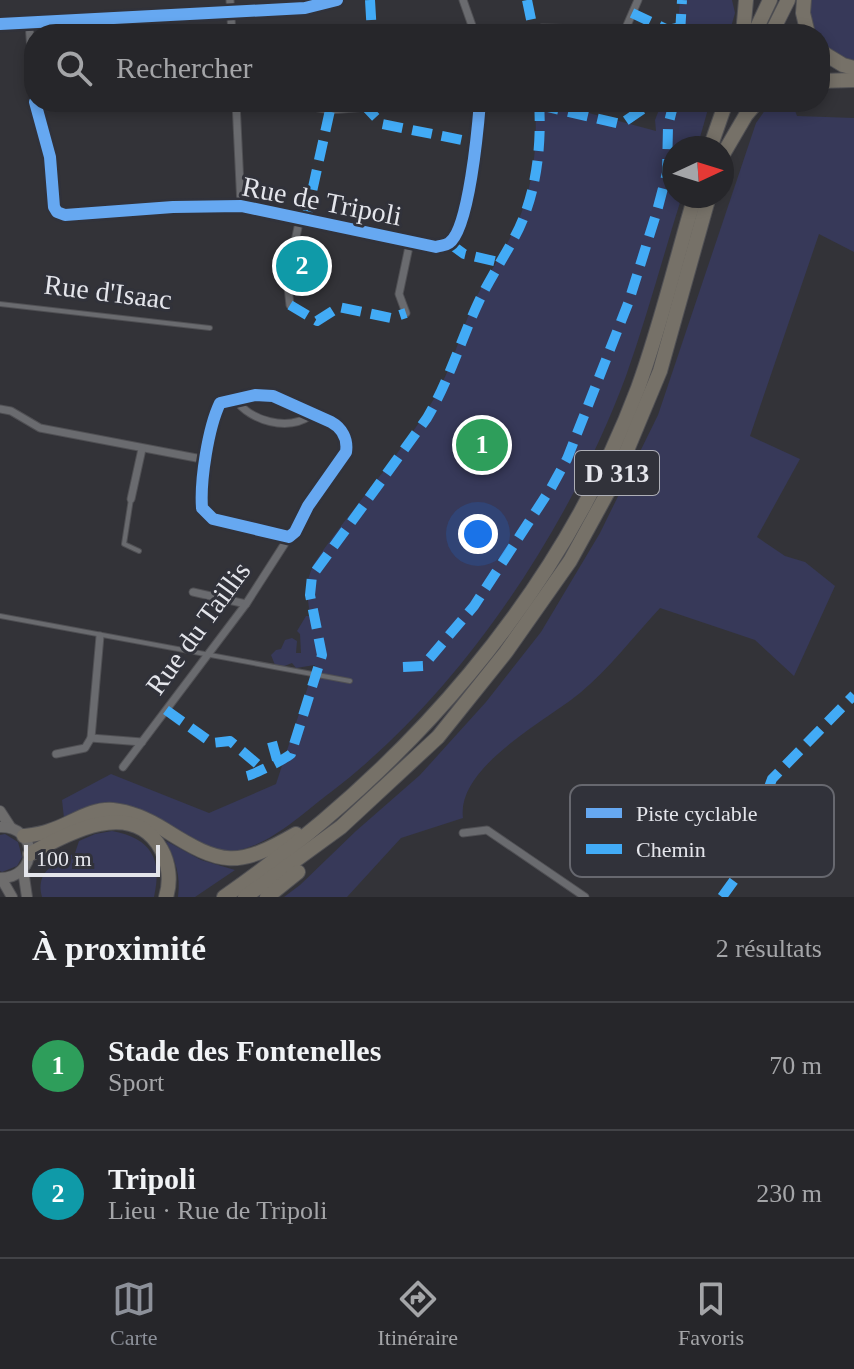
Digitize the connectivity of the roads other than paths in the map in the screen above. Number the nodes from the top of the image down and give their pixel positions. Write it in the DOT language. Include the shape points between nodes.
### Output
graph roads {
  1 [pos="230,0"];
  2 [pos="337,0"];
  3 [pos="463,0"];
  4 [pos="638,0"];
  5 [pos="746,0"];
  6 [pos="770,0"];
  7 [pos="788,0"];
  8 [pos="804,0"];
  9 [pos="231,12"];
  10 [pos="29,21"];
  11 [pos="0,24"];
  12 [pos="29,24"];
  13 [pos="232,24"];
  14 [pos="471,24"];
  15 [pos="628,24"];
  16 [pos="744,24"];
  17 [pos="759,24"];
  18 [pos="776,24"];
  19 [pos="806,24"];
  20 [pos="830,57"];
  21 [pos="854,68"];
  22 [pos="854,80"];
  23 [pos="830,81"];
  24 [pos="37,112"];
  25 [pos="236,112"];
  26 [pos="479,112"];
  27 [pos="722,112"];
  28 [pos="737,112"];
  29 [pos="749,112"];
  30 [pos="714,136"];
  31 [pos="729,136"];
  32 [pos="733,136"];
  33 [pos="241,206"];
  34 [pos="691,208"];
  35 [pos="706,208"];
  36 [pos="300,218"];
  37 [pos="410,242"];
  38 [pos="0,304"];
  39 [pos="290,305"];
  40 [pos="406,313"];
  41 [pos="210,328"];
  42 [pos="235,399"];
  43 [pos="0,409"];
  44 [pos="311,415"];
  45 [pos="142,449"];
  46 [pos="207,460"];
  47 [pos="131,499"];
  48 [pos="289,537"];
  49 [pos="139,551"];
  50 [pos="193,592"];
  51 [pos="246,604"];
  52 [pos="0,616"];
  53 [pos="100,636"];
  54 [pos="207,655"];
  55 [pos="350,681"];
  56 [pos="91,738"];
  57 [pos="142,742"];
  58 [pos="56,754"];
  59 [pos="123,767"];
  60 [pos="0,811"];
  61 [pos="334,812"];
  62 [pos="341,827"];
  63 [pos="12,830"];
  64 [pos="463,833"];
  65 [pos="30,854"];
  66 [pos="23,870"];
  67 [pos="0,878"];
  68 [pos="12,897"];
  69 [pos="27,897"];
  70 [pos="166,897"];
  71 [pos="224,897"];
  72 [pos="245,897"];
  73 [pos="267,897"];
  74 [pos="585,897"];
  1 -- 9 [label="street"];
  2 -- 9 [label="street" via="305,8"];
  3 -- 14 [label="street"];
  4 -- 15 [label="street"];
  5 -- 16 [label="highway"];
  6 -- 17 [label="highway"];
  7 -- 18 [label="highway"];
  8 -- 19 [label="highway"];
  9 -- 10 [label="street"];
  9 -- 13 [label="street"];
  10 -- 11 [label="street"];
  10 -- 12 [label="street, Rue de Tripoli"];
  20 -- 21 [label="highway"];
  22 -- 23 [label="highway"];
  24 -- 33 [label="street, Rue de Tripoli" via="57,212"];
  25 -- 33 [label="street"];
  26 -- 37 [label="street, Rue de Tripoli" via="460,229 449,243 436,247"];
  27 -- 30 [label="highway"];
  28 -- 31 [label="highway"];
  29 -- 32 [label="highway"];
  33 -- 36 [label="street, Rue de Tripoli"];
  34 -- 61 [label="highway, D 313" via="637,388 563,542 460,687"];
  35 -- 62 [label="highway, D 313" via="660,371 594,521 462,710 414,762"];
  36 -- 37 [label="street, Rue de Tripoli"];
  36 -- 39 [label="street, Rue de Tripoli" via="287,278"];
  37 -- 40 [label="street, Rue de Tripoli" via="399,294"];
  38 -- 41 [label="lane, Rue d'Isaac"];
  42 -- 44 [label="street" via="273,396"];
  42 -- 44 [label="street" via="241,409 271,421 288,424"];
  42 -- 46 [label="street" via="220,403 216,410"];
  43 -- 45 [label="street" via="40,428"];
  44 -- 48 [label="street, Rue du Taillis" via="338,425 346,452"];
  45 -- 46 [label="street"];
  45 -- 47 [label="street"];
  46 -- 48 [label="street" via="201,498 205,513"];
  47 -- 49 [label="lane" via="124,544"];
  48 -- 51 [label="street, Rue du Taillis"];
  50 -- 51 [label="street"];
  51 -- 54 [label="street, Rue du Taillis"];
  52 -- 53 [label="lane"];
  53 -- 54 [label="lane"];
  53 -- 56 [label="street"];
  54 -- 55 [label="lane"];
  54 -- 57 [label="street, Rue du Taillis"];
  56 -- 57 [label="street"];
  56 -- 58 [label="street" via="85,748"];
  57 -- 59 [label="street, Rue du Taillis"];
  60 -- 63 [label="street"];
  61 -- 63 [label="highway, D 313" via="273,847 238,859 202,852 142,817 109,810 49,831"];
  61 -- 71 [label="highway, D 313"];
  62 -- 72 [label="highway, D 313"];
  62 -- 73 [label="highway, D 313"];
  63 -- 65 [label="street"];
  64 -- 74 [label="street" via="487,830"];
  65 -- 66 [label="street"];
  65 -- 70 [label="highway" via="98,823 131,824 150,835 162,851 168,870"];
  66 -- 67 [label="street"];
  66 -- 69 [label="street"];
  67 -- 68 [label="street"];
}
